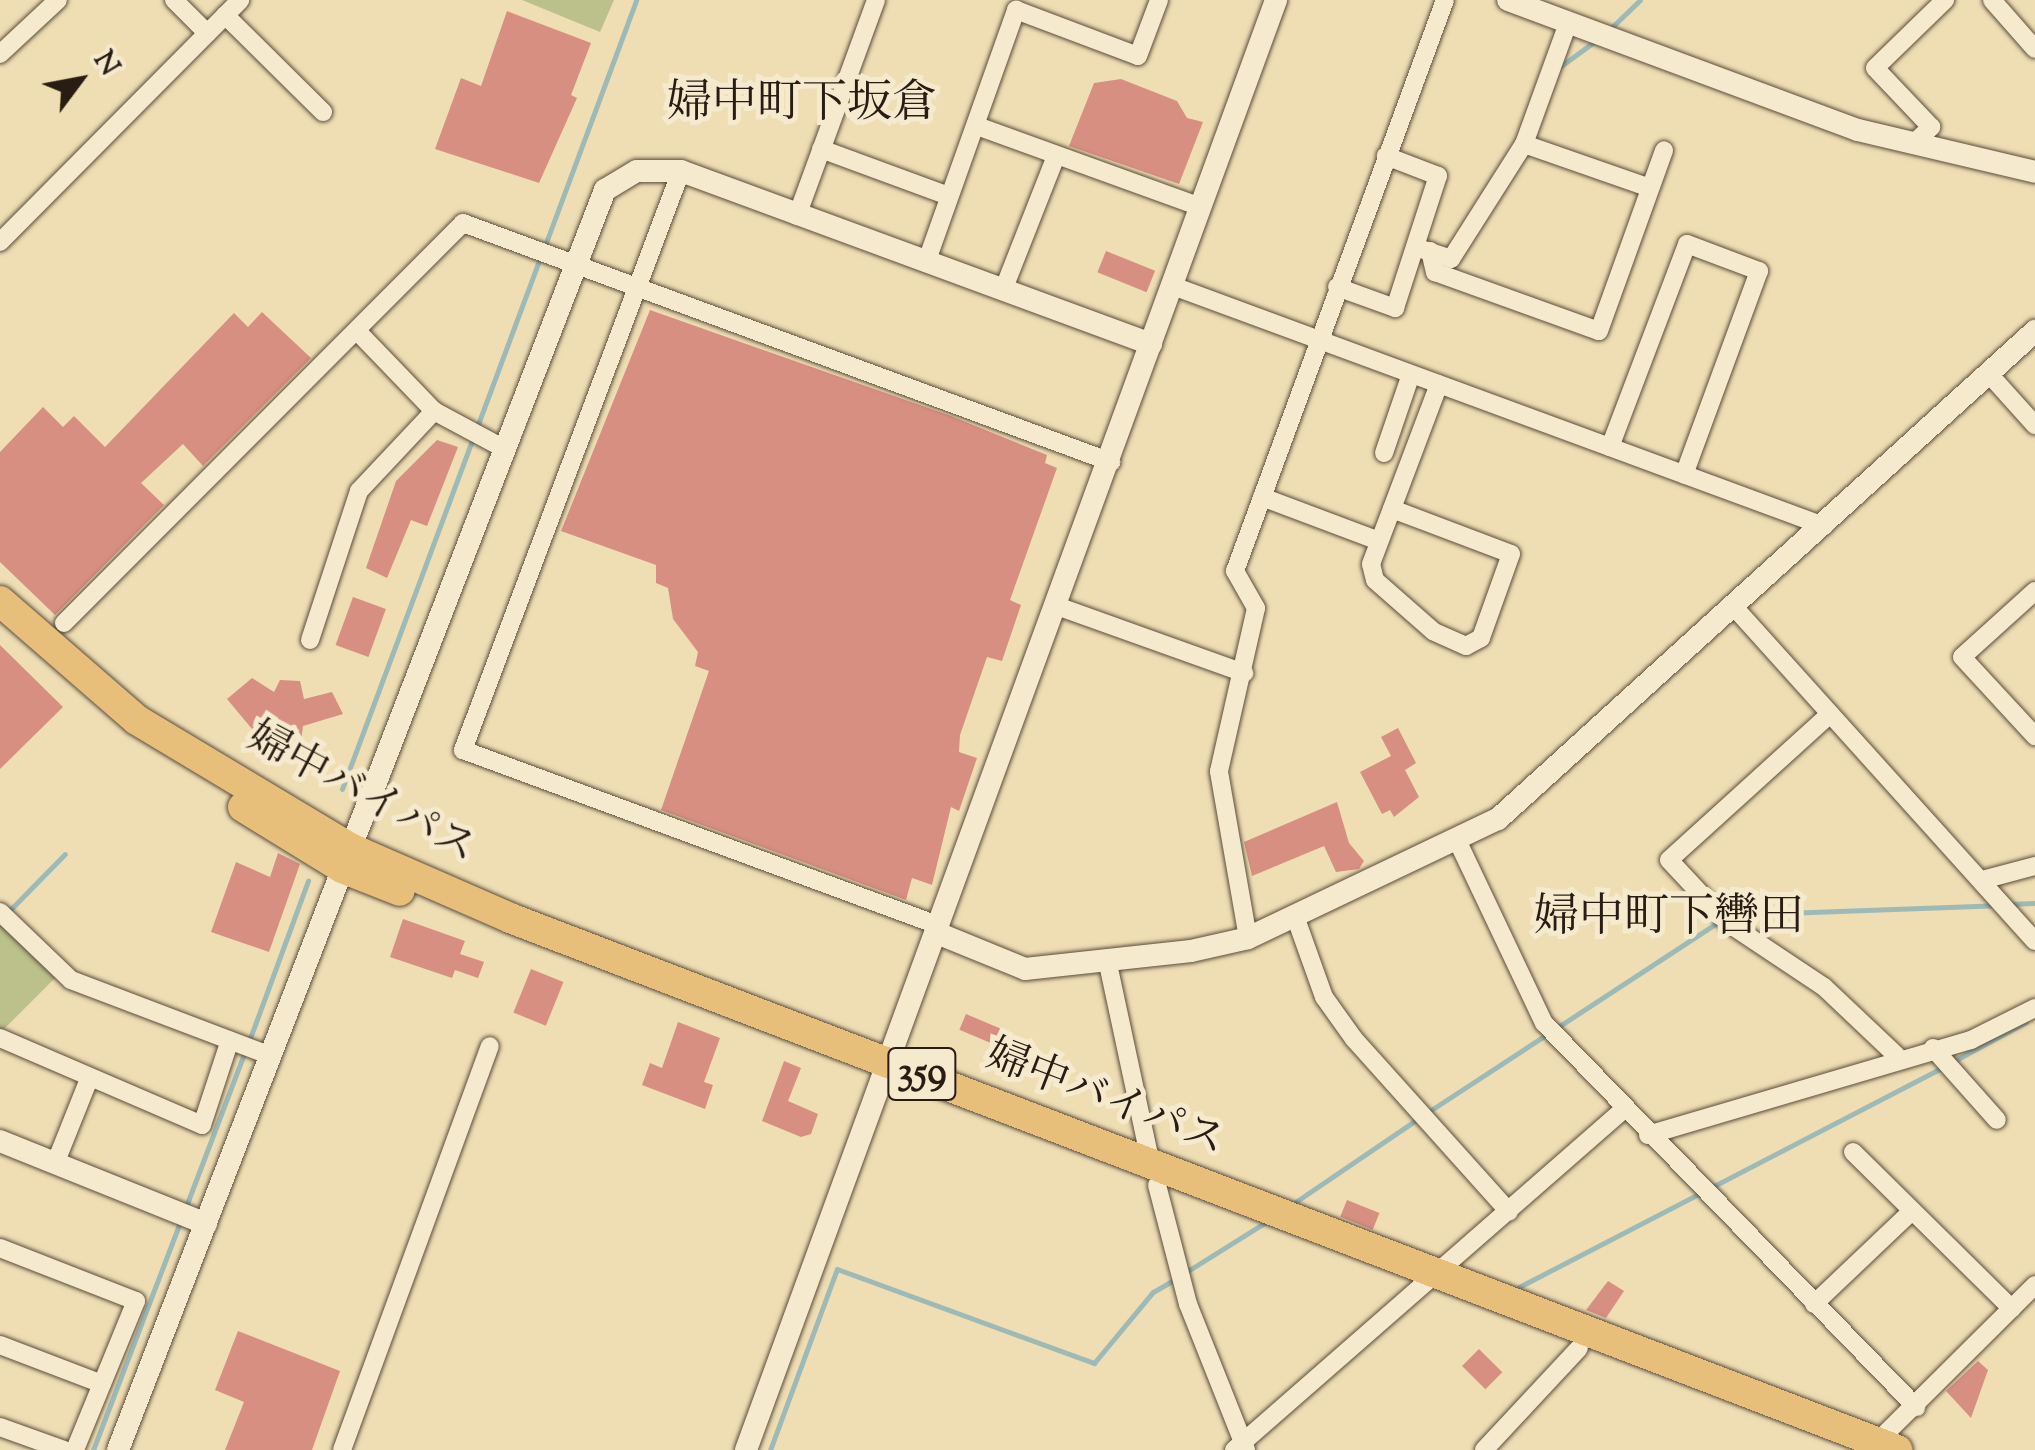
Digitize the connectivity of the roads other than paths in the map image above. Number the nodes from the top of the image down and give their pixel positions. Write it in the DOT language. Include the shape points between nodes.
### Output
graph roads {
  1 [pos="58,0"];
  2 [pos="174,0"];
  3 [pos="240,0"];
  4 [pos="876,0"];
  5 [pos="1159,0"];
  6 [pos="1276,0"];
  7 [pos="1445,0"];
  8 [pos="1508,0"];
  9 [pos="1946,0"];
  10 [pos="1992,0"];
  11 [pos="225,15"];
  12 [pos="1568,23"];
  13 [pos="206,33"];
  14 [pos="2035,49"];
  15 [pos="0,54"];
  16 [pos="324,112"];
  17 [pos="977,126"];
  18 [pos="1524,144"];
  19 [pos="1913,144"];
  20 [pos="821,148"];
  21 [pos="1664,150"];
  22 [pos="1056,156"];
  23 [pos="1386,156"];
  24 [pos="681,170"];
  25 [pos="2035,172"];
  26 [pos="1650,188"];
  27 [pos="948,196"];
  28 [pos="1201,207"];
  29 [pos="797,216"];
  30 [pos="0,242"];
  31 [pos="1423,249"];
  32 [pos="574,262"];
  33 [pos="926,263"];
  34 [pos="636,283"];
  35 [pos="1173,286"];
  36 [pos="1336,287"];
  37 [pos="1004,288"];
  38 [pos="2035,330"];
  39 [pos="358,332"];
  40 [pos="1317,340"];
  41 [pos="1152,344"];
  42 [pos="1411,374"];
  43 [pos="1989,374"];
  44 [pos="1439,384"];
  45 [pos="434,411"];
  46 [pos="2035,425"];
  47 [pos="1610,447"];
  48 [pos="503,448"];
  49 [pos="1384,453"];
  50 [pos="1111,462"];
  51 [pos="1684,475"];
  52 [pos="1262,497"];
  53 [pos="1392,509"];
  54 [pos="1824,526"];
  55 [pos="1379,542"];
  56 [pos="2032,599"];
  57 [pos="0,600"];
  58 [pos="1057,606"];
  59 [pos="1735,608"];
  60 [pos="0,618"];
  61 [pos="64,623"];
  62 [pos="310,640"];
  63 [pos="1244,673"];
  64 [pos="1830,714"];
  65 [pos="2035,736"];
  66 [pos="1457,840"];
  67 [pos="346,858"];
  68 [pos="2035,866"];
  69 [pos="1986,879"];
  70 [pos="0,912"];
  71 [pos="1294,916"];
  72 [pos="939,930"];
  73 [pos="1248,938"];
  74 [pos="2035,941"];
  75 [pos="1108,964"];
  76 [pos="2035,1008"];
  77 [pos="0,1038"];
  78 [pos="230,1040"];
  79 [pos="490,1046"];
  80 [pos="1933,1048"];
  81 [pos="268,1054"];
  82 [pos="1897,1056"];
  83 [pos="886,1070"];
  84 [pos="89,1079"];
  85 [pos="1622,1110"];
  86 [pos="1997,1120"];
  87 [pos="1648,1134"];
  88 [pos="0,1141"];
  89 [pos="1853,1152"];
  90 [pos="55,1164"];
  91 [pos="1154,1174"];
  92 [pos="1912,1211"];
  93 [pos="1509,1212"];
  94 [pos="206,1224"];
  95 [pos="0,1248"];
  96 [pos="1433,1282"];
  97 [pos="2035,1286"];
  98 [pos="1814,1304"];
  99 [pos="2012,1309"];
  100 [pos="0,1345"];
  101 [pos="1579,1348"];
  102 [pos="102,1384"];
  103 [pos="1916,1406"];
  104 [pos="0,1427"];
  105 [pos="1240,1448"];
  106 [pos="1875,1448"];
  107 [pos="64,1450"];
  108 [pos="75,1450"];
  109 [pos="118,1450"];
  110 [pos="342,1450"];
  111 [pos="746,1450"];
  112 [pos="1484,1450"];
  1 -- 15 [label="street"];
  2 -- 13 [label="street"];
  3 -- 11 [label="street"];
  4 -- 20 [label="street"];
  5 -- 17 [label="street" via="1138,56 1016,10"];
  6 -- 28 [label="street"];
  7 -- 23 [label="street"];
  8 -- 12 [label="street"];
  9 -- 19 [label="street" via="1874,68 1932,127"];
  10 -- 14 [label="street"];
  11 -- 13 [label="street"];
  11 -- 16 [label="street"];
  12 -- 18 [label="street"];
  12 -- 19 [label="street"];
  13 -- 30 [label="street"];
  17 -- 22 [label="street"];
  17 -- 27 [label="street"];
  18 -- 26 [label="street"];
  18 -- 31 [label="street" via="1452,258"];
  19 -- 25 [label="street"];
  20 -- 27 [label="street"];
  20 -- 29 [label="street"];
  21 -- 26 [label="street"];
  22 -- 28 [label="street"];
  22 -- 37 [label="street"];
  23 -- 31 [label="street" via="1438,176"];
  23 -- 36 [label="street"];
  24 -- 29 [label="street"];
  24 -- 32 [label="street" via="637,171 606,190"];
  24 -- 34 [label="street"];
  26 -- 31 [label="street" via="1599,331 1434,272"];
  27 -- 33 [label="street"];
  28 -- 35 [label="street"];
  29 -- 33 [label="street"];
  31 -- 36 [label="street" via="1395,308"];
  32 -- 34 [label="street"];
  32 -- 39 [label="street" via="463,222"];
  32 -- 48 [label="street"];
  33 -- 37 [label="street"];
  34 -- 50 [label="street"];
  34 -- 72 [label="street" via="463,750"];
  35 -- 40 [label="street"];
  35 -- 41 [label="street"];
  36 -- 40 [label="street"];
  37 -- 41 [label="street"];
  38 -- 43 [label="street"];
  39 -- 45 [label="street"];
  39 -- 61 [label="street"];
  40 -- 42 [label="street"];
  40 -- 52 [label="street"];
  41 -- 50 [label="street"];
  42 -- 44 [label="street"];
  42 -- 49 [label="street"];
  43 -- 46 [label="street"];
  43 -- 54 [label="street"];
  44 -- 47 [label="street"];
  44 -- 53 [label="street"];
  45 -- 48 [label="street"];
  45 -- 62 [label="street" via="359,491"];
  47 -- 51 [label="street"];
  47 -- 51 [label="street" via="1687,244 1759,272"];
  48 -- 67 [label="street"];
  50 -- 58 [label="street"];
  51 -- 54 [label="street"];
  52 -- 55 [label="street"];
  52 -- 63 [label="street" via="1236,571 1256,608"];
  53 -- 55 [label="street"];
  53 -- 55 [label="street" via="1511,554 1481,638 1466,646 1433,630 1375,580 1370,564"];
  54 -- 59 [label="street"];
  56 -- 65 [label="street" via="1962,657"];
  57 -- 67 [label="highway, 婦中バイパス / 359" via="137,720"];
  58 -- 63 [label="street"];
  58 -- 72 [label="street"];
  59 -- 64 [label="street"];
  59 -- 66 [label="street" via="1498,819"];
  60 -- 67 [label="highway, 婦中バイパス / 359" via="92,704"];
  63 -- 73 [label="street" via="1219,771"];
  64 -- 69 [label="street"];
  64 -- 82 [label="street" via="1670,860 1728,922 1824,987"];
  66 -- 71 [label="street"];
  66 -- 85 [label="street" via="1544,1023"];
  67 -- 81 [label="street"];
  67 -- 83 [label="highway, 婦中バイパス / 359"];
  68 -- 69 [label="street"];
  69 -- 74 [label="street"];
  70 -- 78 [label="street" via="71,980"];
  71 -- 73 [label="street"];
  71 -- 93 [label="street" via="1324,997 1344,1025"];
  72 -- 75 [label="street" via="1025,968"];
  72 -- 83 [label="street"];
  73 -- 75 [label="street"];
  75 -- 91 [label="street"];
  76 -- 80 [label="street" via="1971,1040"];
  77 -- 84 [label="street"];
  78 -- 81 [label="street"];
  78 -- 84 [label="street" via="202,1125"];
  79 -- 110 [label="street"];
  80 -- 82 [label="street"];
  80 -- 86 [label="street"];
  81 -- 94 [label="street"];
  82 -- 87 [label="street"];
  83 -- 91 [label="highway, 婦中バイパス / 359"];
  83 -- 111 [label="street"];
  84 -- 90 [label="street"];
  85 -- 87 [label="street"];
  85 -- 93 [label="street"];
  87 -- 98 [label="street"];
  88 -- 90 [label="street"];
  89 -- 92 [label="street"];
  90 -- 94 [label="street"];
  91 -- 96 [label="highway, 婦中バイパス / 359"];
  91 -- 105 [label="street" via="1188,1304"];
  92 -- 98 [label="street"];
  92 -- 99 [label="street"];
  93 -- 96 [label="street"];
  94 -- 109 [label="street"];
  95 -- 102 [label="street" via="136,1301"];
  96 -- 101 [label="highway, 婦中バイパス / 359"];
  96 -- 105 [label="street"];
  96 -- 106 [label="highway, 婦中バイパス / 359"];
  97 -- 99 [label="street"];
  98 -- 103 [label="street"];
  99 -- 103 [label="street"];
  100 -- 102 [label="street"];
  101 -- 106 [label="highway, 婦中バイパス / 359"];
  101 -- 112 [label="street"];
  102 -- 108 [label="street"];
  103 -- 106 [label="street"];
  104 -- 107 [label="street"];
}
